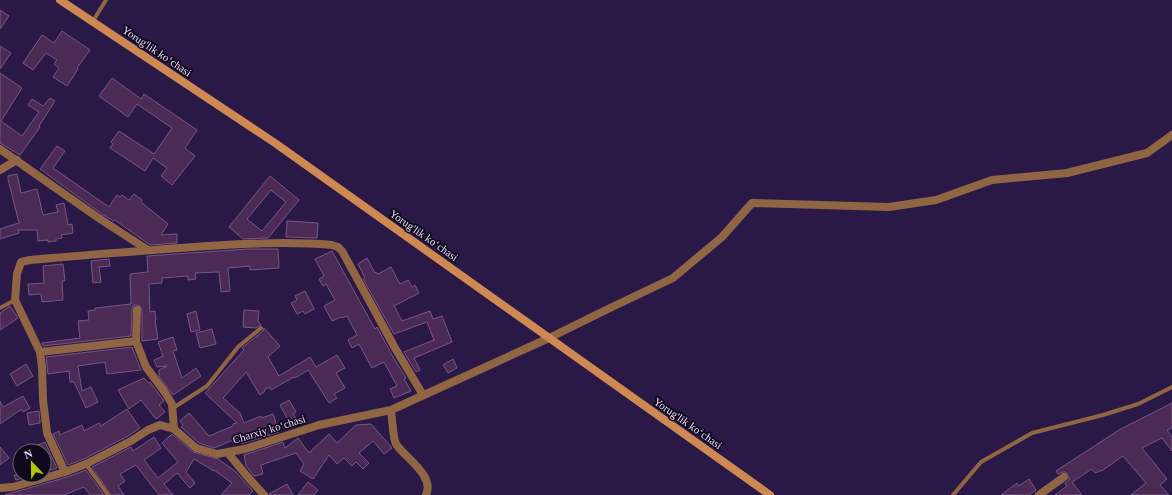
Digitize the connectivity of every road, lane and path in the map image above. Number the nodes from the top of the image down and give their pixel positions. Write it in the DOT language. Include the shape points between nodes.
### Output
graph roads {
  1 [pos="60,0"];
  2 [pos="106,0"];
  3 [pos="93,21"];
  4 [pos="1172,135"];
  5 [pos="0,148"];
  6 [pos="16,160"];
  7 [pos="0,170"];
  8 [pos="148,250"];
  9 [pos="15,300"];
  10 [pos="0,308"];
  11 [pos="137,310"];
  12 [pos="261,328"];
  13 [pos="549,338"];
  14 [pos="136,341"];
  15 [pos="40,352"];
  16 [pos="1172,387"];
  17 [pos="423,395"];
  18 [pos="172,409"];
  19 [pos="391,410"];
  20 [pos="174,428"];
  21 [pos="228,452"];
  22 [pos="86,464"];
  23 [pos="66,472"];
  24 [pos="1064,477"];
  25 [pos="0,488"];
  26 [pos="108,495"];
  27 [pos="264,495"];
  28 [pos="426,495"];
  29 [pos="770,495"];
  30 [pos="953,495"];
  31 [pos="1039,495"];
  1 -- 3 [label="main road, Yorug'lik koʻchasi"];
  2 -- 3 [label="lane"];
  3 -- 13 [label="main road, Yorug'lik koʻchasi" via="275,143"];
  4 -- 13 [label="street, Charxiy koʻchasi" via="1147,153 1067,173 992,180 936,200 889,207 752,203 722,237 673,278"];
  5 -- 6 [label="street"];
  6 -- 7 [label="street"];
  6 -- 8 [label="street"];
  8 -- 9 [label="street" via="21,262 17,274"];
  8 -- 17 [label="street" via="286,242 332,244 338,247"];
  9 -- 10 [label="lane"];
  9 -- 15 [label="street"];
  11 -- 14 [label="street"];
  12 -- 18 [label="lane" via="238,347 207,386"];
  13 -- 17 [label="street, Charxiy koʻchasi"];
  13 -- 29 [label="main road, Yorug'lik koʻchasi"];
  14 -- 15 [label="street"];
  14 -- 18 [label="street" via="146,367 164,391 172,404"];
  15 -- 23 [label="street" via="47,433"];
  16 -- 30 [label="lane" via="1138,404 1032,433 981,462"];
  17 -- 19 [label="street, Charxiy koʻchasi"];
  18 -- 20 [label="street"];
  19 -- 21 [label="street, Charxiy koʻchasi" via="319,424 245,449"];
  19 -- 28 [label="street" via="396,443 427,480"];
  20 -- 21 [label="street, Charxiy koʻchasi" via="196,448 217,454"];
  20 -- 22 [label="street" via="160,425"];
  21 -- 27 [label="street"];
  22 -- 23 [label="street"];
  22 -- 26 [label="lane"];
  23 -- 25 [label="street" via="13,487"];
  24 -- 31 [label="street"];
}
